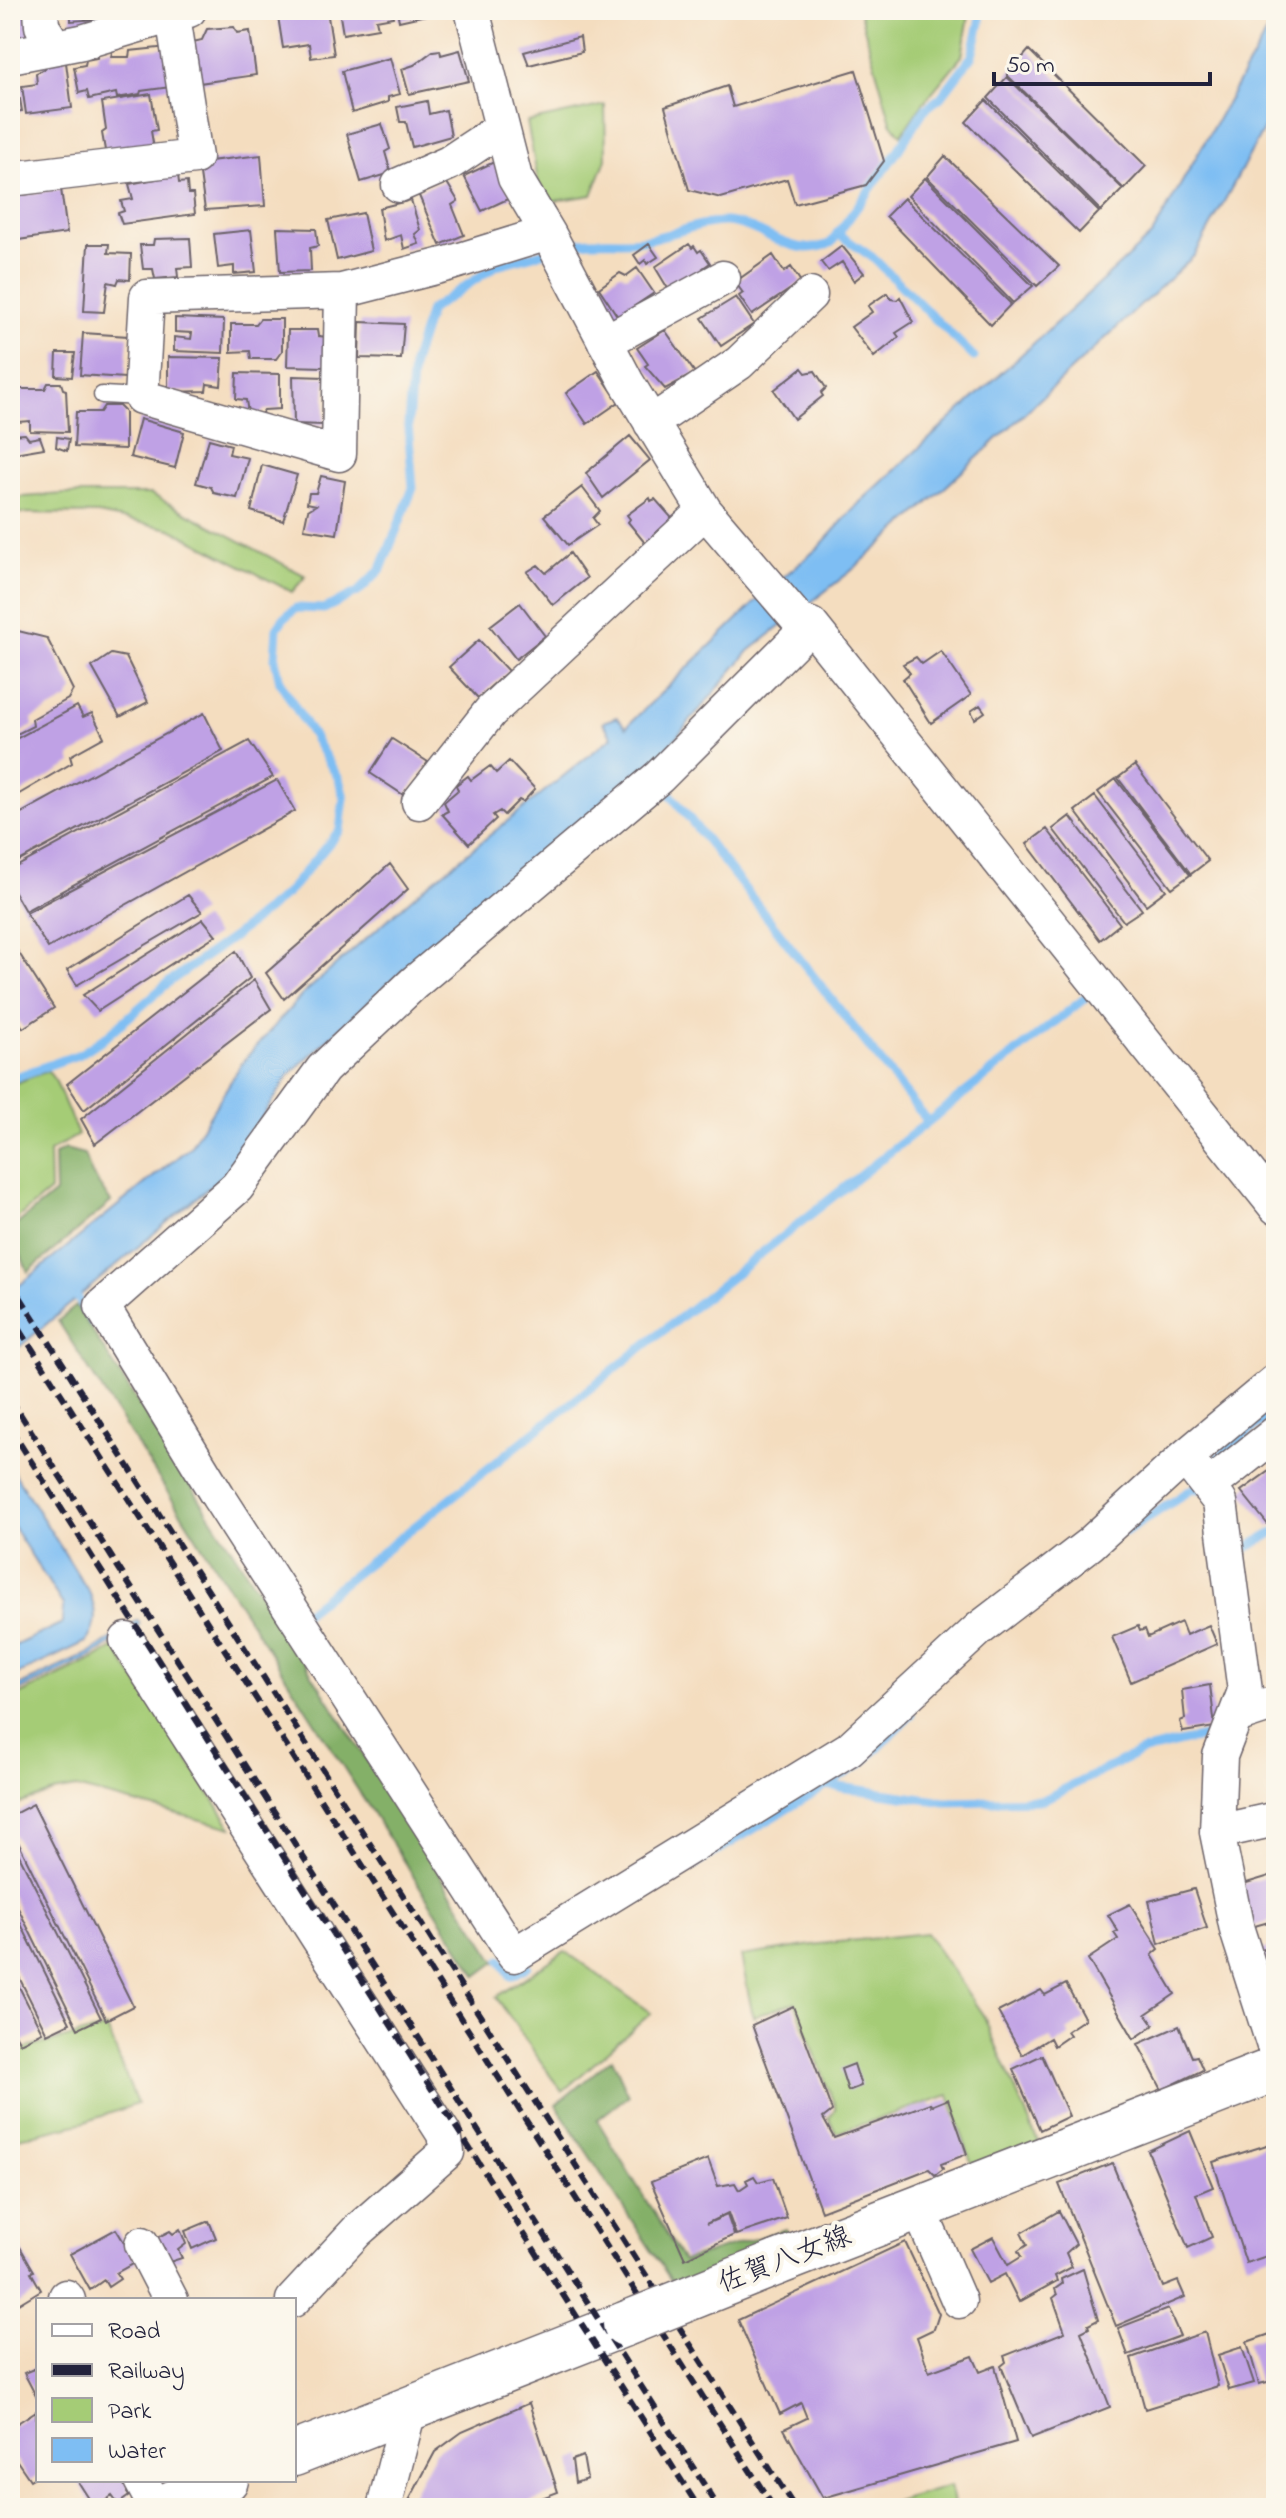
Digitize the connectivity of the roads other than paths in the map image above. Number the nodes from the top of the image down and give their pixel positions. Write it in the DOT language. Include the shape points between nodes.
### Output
graph roads {
  1 [pos="41,10"];
  2 [pos="472,10"];
  3 [pos="181,13"];
  4 [pos="123,20"];
  5 [pos="55,47"];
  6 [pos="10,56"];
  7 [pos="502,128"];
  8 [pos="10,179"];
  9 [pos="399,185"];
  10 [pos="548,233"];
  11 [pos="723,278"];
  12 [pos="342,291"];
  13 [pos="810,295"];
  14 [pos="605,342"];
  15 [pos="102,395"];
  16 [pos="141,397"];
  17 [pos="651,423"];
  18 [pos="705,511"];
  19 [pos="811,625"];
  20 [pos="419,802"];
  21 [pos="1276,1207"];
  22 [pos="1276,1381"];
  23 [pos="1276,1433"];
  24 [pos="1185,1457"];
  25 [pos="1208,1487"];
  26 [pos="127,1640"];
  27 [pos="1276,1703"];
  28 [pos="1236,1716"];
  29 [pos="1276,1819"];
  30 [pos="1217,1832"];
  31 [pos="1275,2069"];
  32 [pos="919,2209"];
  33 [pos="142,2244"];
  34 [pos="170,2298"];
  35 [pos="295,2298"];
  36 [pos="959,2301"];
  37 [pos="409,2410"];
  38 [pos="296,2453"];
  39 [pos="142,2482"];
  40 [pos="221,2482"];
  41 [pos="159,2508"];
  42 [pos="384,2508"];
  1 -- 5 [label="street" via="42,26"];
  2 -- 7 [label="street"];
  3 -- 4 [label="street"];
  3 -- 8 [label="street" via="195,157"];
  4 -- 5 [label="street" via="82,42"];
  5 -- 6 [label="street"];
  7 -- 9 [label="street" via="449,163"];
  7 -- 10 [label="street" via="515,178"];
  10 -- 12 [label="street"];
  10 -- 14 [label="street"];
  11 -- 14 [label="street"];
  12 -- 16 [label="street" via="147,297"];
  12 -- 16 [label="street" via="339,454"];
  13 -- 17 [label="street" via="739,363"];
  14 -- 17 [label="street"];
  15 -- 16 [label="lane"];
  17 -- 18 [label="street"];
  18 -- 19 [label="street" via="799,621"];
  18 -- 20 [label="street" via="490,712"];
  19 -- 21 [label="street"];
  19 -- 24 [label="street" via="659,777 414,983 323,1069 237,1187 102,1306 514,1955 849,1749 979,1629 1090,1544"];
  22 -- 24 [label="street"];
  23 -- 25 [label="street"];
  24 -- 25 [label="street"];
  25 -- 28 [label="street" via="1220,1502 1245,1691"];
  26 -- 35 [label="street" via="444,2134 447,2152 357,2231"];
  27 -- 28 [label="street"];
  28 -- 30 [label="street" via="1220,1756"];
  29 -- 30 [label="street"];
  30 -- 31 [label="street"];
  31 -- 32 [label="main road, 佐賀八女線"];
  32 -- 36 [label="street"];
  32 -- 37 [label="main road, 佐賀八女線, bridge"];
  33 -- 34 [label="street"];
  37 -- 38 [label="main road, 佐賀八女線"];
  37 -- 42 [label="street"];
  39 -- 41 [label="street"];
  40 -- 41 [label="main road"];
}
